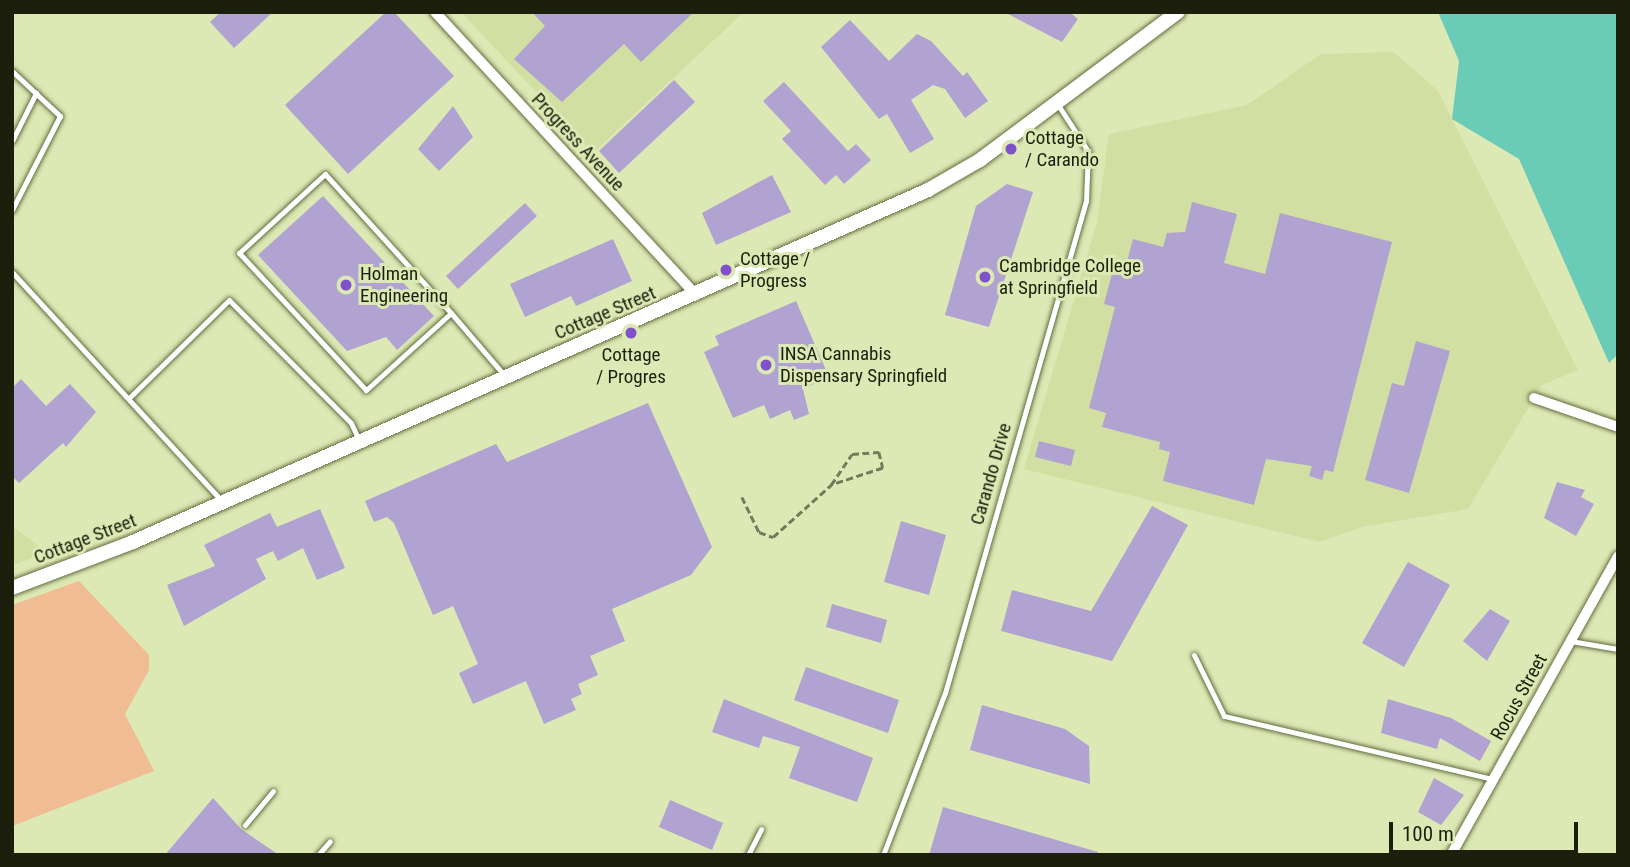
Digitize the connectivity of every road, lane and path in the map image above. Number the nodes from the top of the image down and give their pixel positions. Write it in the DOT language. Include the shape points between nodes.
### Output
graph roads {
  1 [pos="435,12"];
  2 [pos="1178,12"];
  3 [pos="12,71"];
  4 [pos="36,93"];
  5 [pos="1056,103"];
  6 [pos="12,141"];
  7 [pos="12,210"];
  8 [pos="12,272"];
  9 [pos="696,295"];
  10 [pos="451,313"];
  11 [pos="505,376"];
  12 [pos="129,398"];
  13 [pos="1534,398"];
  14 [pos="1618,428"];
  15 [pos="360,441"];
  16 [pos="831,485"];
  17 [pos="742,497"];
  18 [pos="223,502"];
  19 [pos="1617,558"];
  20 [pos="12,588"];
  21 [pos="1570,640"];
  22 [pos="1618,649"];
  23 [pos="1194,655"];
  24 [pos="1493,779"];
  25 [pos="273,791"];
  26 [pos="244,825"];
  27 [pos="761,829"];
  28 [pos="330,841"];
  29 [pos="318,855"];
  30 [pos="748,855"];
  31 [pos="883,855"];
  32 [pos="1451,855"];
  1 -- 9 [label="street, Progress Avenue"];
  2 -- 5 [label="main road, Cottage Street"];
  3 -- 4 [label="lane"];
  4 -- 6 [label="lane"];
  4 -- 7 [label="lane" via="60,116"];
  5 -- 9 [label="main road, Cottage Street" via="928,190"];
  5 -- 31 [label="lane, Carando Drive" via="1086,146 1090,185 945,693"];
  8 -- 12 [label="lane"];
  9 -- 11 [label="main road, Cottage Street"];
  10 -- 10 [label="lane" via="325,174 239,253 366,390"];
  10 -- 11 [label="lane"];
  11 -- 15 [label="main road, Cottage Street"];
  12 -- 15 [label="lane" via="229,300 351,423"];
  12 -- 18 [label="lane"];
  13 -- 14 [label="street"];
  15 -- 18 [label="main road, Cottage Street"];
  16 -- 16 [label="path" via="852,454 879,452 883,467"];
  16 -- 17 [label="path" via="773,537 759,532"];
  18 -- 20 [label="main road, Cottage Street"];
  19 -- 21 [label="street, Rocus Street"];
  21 -- 22 [label="lane"];
  21 -- 24 [label="street, Rocus Street"];
  23 -- 24 [label="lane" via="1224,716"];
  24 -- 32 [label="street, Rocus Street"];
  25 -- 26 [label="lane"];
  27 -- 30 [label="lane"];
  28 -- 29 [label="lane"];
}
